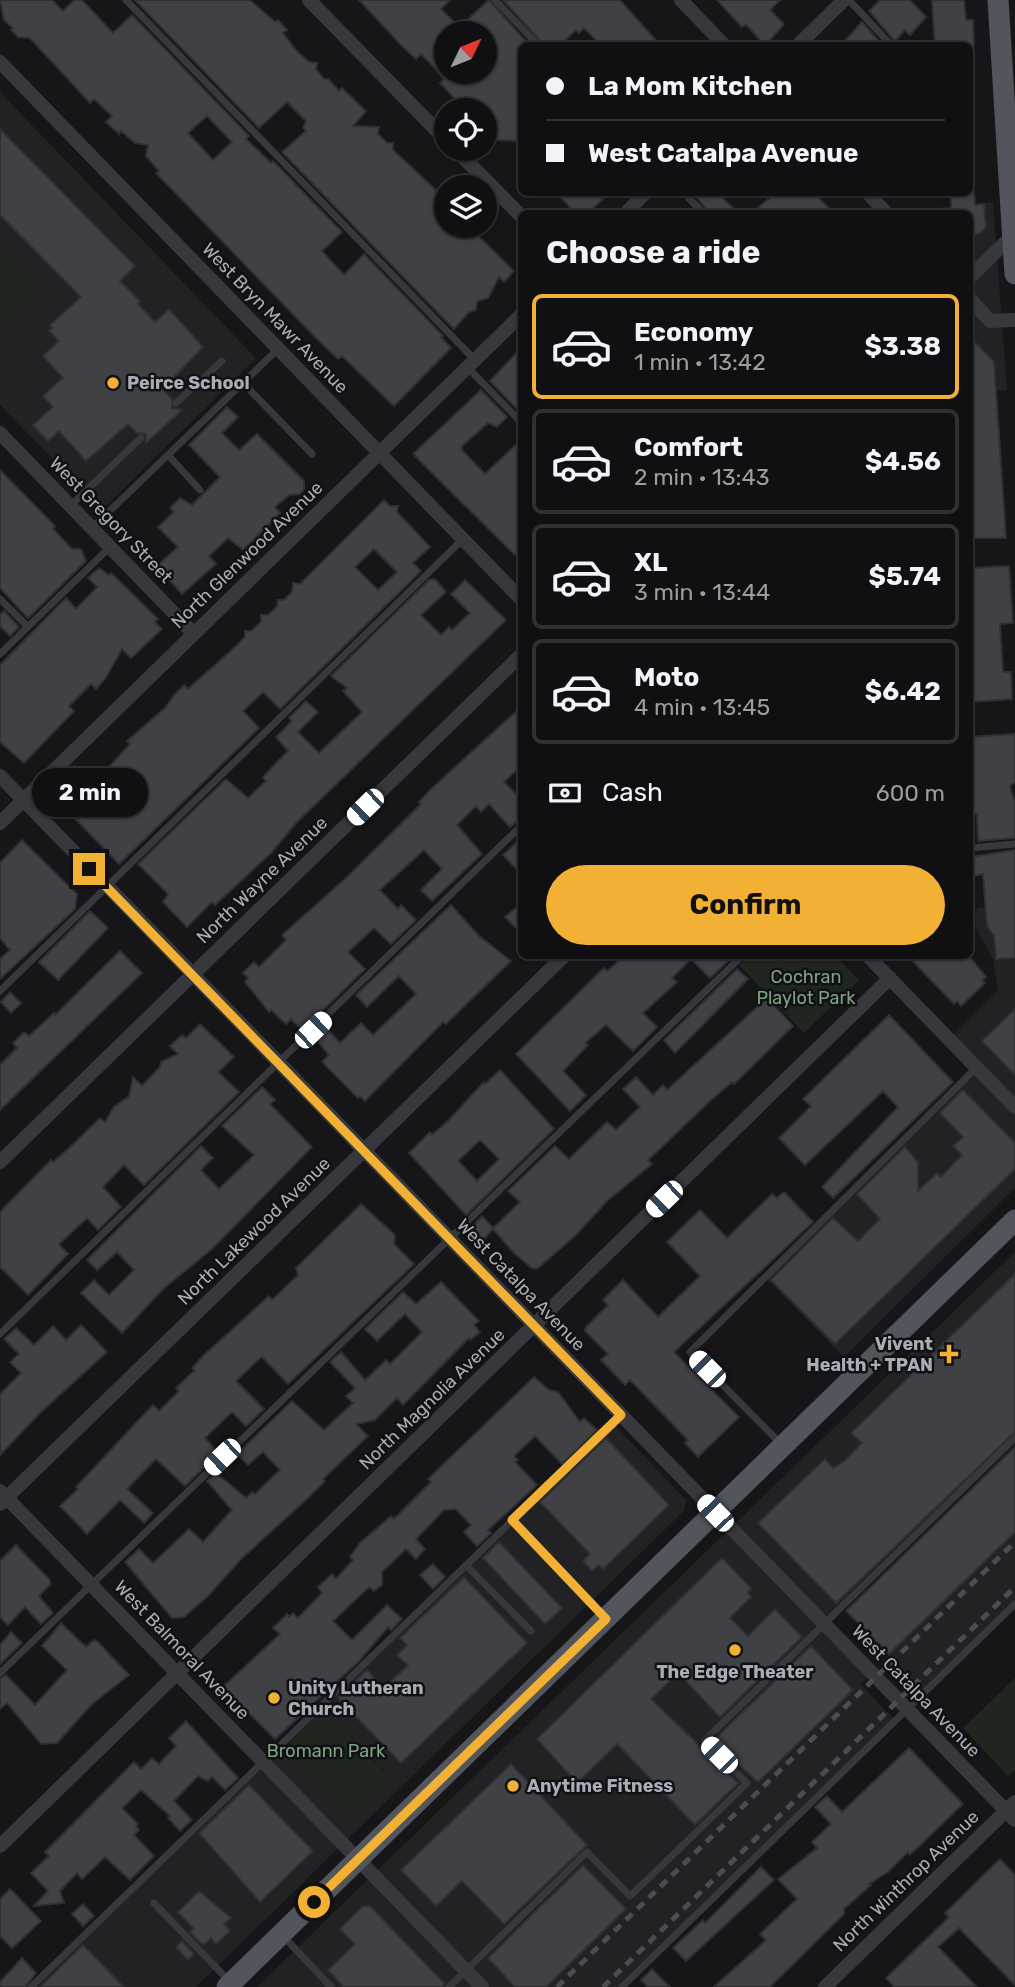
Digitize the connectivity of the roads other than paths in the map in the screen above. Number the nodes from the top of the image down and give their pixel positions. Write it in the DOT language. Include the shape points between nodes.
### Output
graph roads {
  1 [pos="126,0"];
  2 [pos="309,0"];
  3 [pos="495,0"];
  4 [pos="681,0"];
  5 [pos="844,0"];
  6 [pos="849,0"];
  7 [pos="998,0"];
  8 [pos="535,42"];
  9 [pos="721,42"];
  10 [pos="801,42"];
  11 [pos="888,42"];
  12 [pos="0,62"];
  13 [pos="434,128"];
  14 [pos="467,161"];
  15 [pos="642,196"];
  16 [pos="687,196"];
  17 [pos="871,196"];
  18 [pos="629,210"];
  19 [pos="700,210"];
  20 [pos="883,210"];
  21 [pos="518,213"];
  22 [pos="1013,236"];
  23 [pos="973,274"];
  24 [pos="1015,274"];
  25 [pos="973,302"];
  26 [pos="518,318"];
  27 [pos="1015,320"];
  28 [pos="278,349"];
  29 [pos="222,360"];
  30 [pos="471,364"];
  31 [pos="243,383"];
  32 [pos="176,403"];
  33 [pos="518,418"];
  34 [pos="0,433"];
  35 [pos="141,438"];
  36 [pos="379,453"];
  37 [pos="312,454"];
  38 [pos="168,455"];
  39 [pos="200,490"];
  40 [pos="70,506"];
  41 [pos="92,528"];
  42 [pos="463,539"];
  43 [pos="110,547"];
  44 [pos="518,596"];
  45 [pos="0,598"];
  46 [pos="28,627"];
  47 [pos="194,634"];
  48 [pos="0,654"];
  49 [pos="518,658"];
  50 [pos="0,776"];
  51 [pos="23,800"];
  52 [pos="0,822"];
  53 [pos="518,829"];
  54 [pos="1015,844"];
  55 [pos="973,848"];
  56 [pos="107,886"];
  57 [pos="561,959"];
  58 [pos="739,959"];
  59 [pos="871,959"];
  60 [pos="192,975"];
  61 [pos="890,978"];
  62 [pos="0,991"];
  63 [pos="279,1063"];
  64 [pos="977,1068"];
  65 [pos="1015,1107"];
  66 [pos="364,1151"];
  67 [pos="0,1162"];
  68 [pos="1015,1220"];
  69 [pos="449,1238"];
  70 [pos="535,1327"];
  71 [pos="0,1334"];
  72 [pos="621,1415"];
  73 [pos="1015,1438"];
  74 [pos="783,1446"];
  75 [pos="2,1497"];
  76 [pos="715,1513"];
  77 [pos="512,1520"];
  78 [pos="466,1565"];
  79 [pos="91,1584"];
  80 [pos="1015,1604"];
  81 [pos="606,1619"];
  82 [pos="824,1624"];
  83 [pos="531,1631"];
  84 [pos="0,1673"];
  85 [pos="177,1673"];
  86 [pos="907,1710"];
  87 [pos="263,1761"];
  88 [pos="1012,1811"];
  89 [pos="0,1846"];
  90 [pos="358,1859"];
  91 [pos="154,1903"];
  92 [pos="281,1934"];
  93 [pos="466,1970"];
  94 [pos="229,1985"];
  95 [pos="31,1987"];
  96 [pos="331,1987"];
  97 [pos="449,1987"];
  98 [pos="482,1987"];
  99 [pos="622,1987"];
  100 [pos="824,1987"];
  1 -- 30 [label="lane"];
  2 -- 13 [label="street"];
  3 -- 8 [label="lane"];
  4 -- 9 [label="street"];
  5 -- 10 [label="street"];
  6 -- 11 [label="lane"];
  7 -- 22 [label="main road"];
  12 -- 28 [label="street, West Bryn Mawr Avenue"];
  14 -- 21 [label="street"];
  15 -- 18 [label="street"];
  16 -- 19 [label="lane"];
  17 -- 20 [label="street"];
  22 -- 23 [label="street"];
  22 -- 24 [label="main road"];
  25 -- 27 [label="street" via="990,320"];
  26 -- 30 [label="street, North Glenwood Avenue"];
  28 -- 31 [label="lane"];
  28 -- 36 [label="street, West Bryn Mawr Avenue"];
  29 -- 32 [label="lane"];
  30 -- 33 [label="lane"];
  30 -- 36 [label="street, North Glenwood Avenue"];
  31 -- 37 [label="lane"];
  31 -- 38 [label="lane"];
  34 -- 40 [label="street, West Gregory Street"];
  35 -- 40 [label="lane"];
  36 -- 42 [label="street, West Bryn Mawr Avenue"];
  36 -- 47 [label="street, North Glenwood Avenue"];
  38 -- 39 [label="lane"];
  38 -- 41 [label="lane"];
  40 -- 41 [label="street, West Gregory Street"];
  41 -- 43 [label="street, West Gregory Street"];
  42 -- 44 [label="street, West Bryn Mawr Avenue"];
  42 -- 56 [label="lane"];
  43 -- 46 [label="lane"];
  43 -- 47 [label="street, West Gregory Street"];
  45 -- 46 [label="lane"];
  46 -- 48 [label="lane"];
  47 -- 51 [label="street, North Glenwood Avenue"];
  49 -- 60 [label="street, North Wayne Avenue"];
  50 -- 51 [label="street, West Catalpa Avenue"];
  51 -- 52 [label="street, North Glenwood Avenue"];
  51 -- 56 [label="street, West Catalpa Avenue"];
  53 -- 63 [label="lane"];
  54 -- 55 [label="lane"];
  56 -- 60 [label="street, West Catalpa Avenue"];
  56 -- 62 [label="lane"];
  57 -- 66 [label="street, North Lakewood Avenue"];
  58 -- 69 [label="lane"];
  59 -- 61 [label="street"];
  60 -- 63 [label="street, West Catalpa Avenue"];
  60 -- 67 [label="street, North Wayne Avenue"];
  61 -- 64 [label="street"];
  61 -- 70 [label="street, North Magnolia Avenue"];
  63 -- 66 [label="street, West Catalpa Avenue"];
  63 -- 71 [label="lane"];
  64 -- 65 [label="street"];
  64 -- 74 [label="lane" via="690,1352"];
  66 -- 69 [label="street, West Catalpa Avenue"];
  66 -- 75 [label="street, North Lakewood Avenue"];
  68 -- 74 [label="main road"];
  69 -- 70 [label="street, West Catalpa Avenue"];
  69 -- 79 [label="lane"];
  70 -- 72 [label="street, West Catalpa Avenue"];
  70 -- 85 [label="street, North Magnolia Avenue"];
  72 -- 76 [label="street, West Catalpa Avenue"];
  72 -- 77 [label="lane"];
  73 -- 82 [label="lane"];
  74 -- 76 [label="main road"];
  75 -- 79 [label="street, West Balmoral Avenue"];
  76 -- 81 [label="main road"];
  76 -- 82 [label="street, West Catalpa Avenue"];
  77 -- 78 [label="lane"];
  77 -- 81 [label="lane"];
  78 -- 83 [label="lane"];
  78 -- 87 [label="lane"];
  79 -- 84 [label="lane"];
  79 -- 85 [label="street, West Balmoral Avenue"];
  80 -- 86 [label="lane"];
  81 -- 90 [label="main road"];
  82 -- 86 [label="street, West Catalpa Avenue"];
  82 -- 93 [label="lane" via="705,1741 747,1783 646,1881 630,1896 587,1852"];
  85 -- 87 [label="street, West Balmoral Avenue"];
  85 -- 89 [label="street, North Magnolia Avenue"];
  86 -- 88 [label="street, West Catalpa Avenue"];
  86 -- 99 [label="lane"];
  87 -- 90 [label="street, West Balmoral Avenue"];
  87 -- 95 [label="lane"];
  88 -- 100 [label="street, North Winthrop Avenue"];
  90 -- 92 [label="main road"];
  90 -- 93 [label="street, West Balmoral Avenue"];
  91 -- 94 [label="lane"];
  92 -- 94 [label="main road"];
  92 -- 96 [label="lane"];
  93 -- 97 [label="lane"];
  93 -- 98 [label="street, West Balmoral Avenue"];
}
